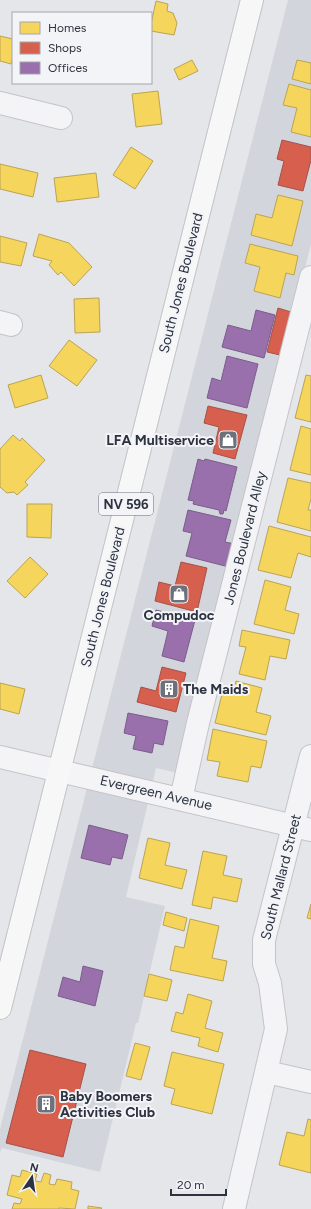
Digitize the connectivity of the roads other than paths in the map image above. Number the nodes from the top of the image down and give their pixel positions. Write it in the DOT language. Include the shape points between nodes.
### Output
graph roads {
  1 [pos="252,0"];
  2 [pos="0,103"];
  3 [pos="61,118"];
  4 [pos="311,277"];
  5 [pos="311,756"];
  6 [pos="0,757"];
  7 [pos="60,771"];
  8 [pos="181,799"];
  9 [pos="302,828"];
  10 [pos="0,1008"];
  11 [pos="267,1072"];
  12 [pos="311,1082"];
  13 [pos="234,1209"];
  1 -- 7 [label="main road, South Jones Boulevard / NV 596"];
  2 -- 3 [label="street"];
  4 -- 8 [label="street, Jones Boulevard Alley"];
  5 -- 9 [label="street, South Mallard Street"];
  6 -- 7 [label="street, Evergreen Avenue"];
  7 -- 8 [label="street, Evergreen Avenue"];
  7 -- 10 [label="main road, South Jones Boulevard / NV 596"];
  8 -- 9 [label="street, Evergreen Avenue"];
  9 -- 11 [label="street, South Mallard Street" via="264,940 264,964 270,983 276,1029"];
  11 -- 12 [label="street"];
  11 -- 13 [label="street, South Mallard Street"];
}
